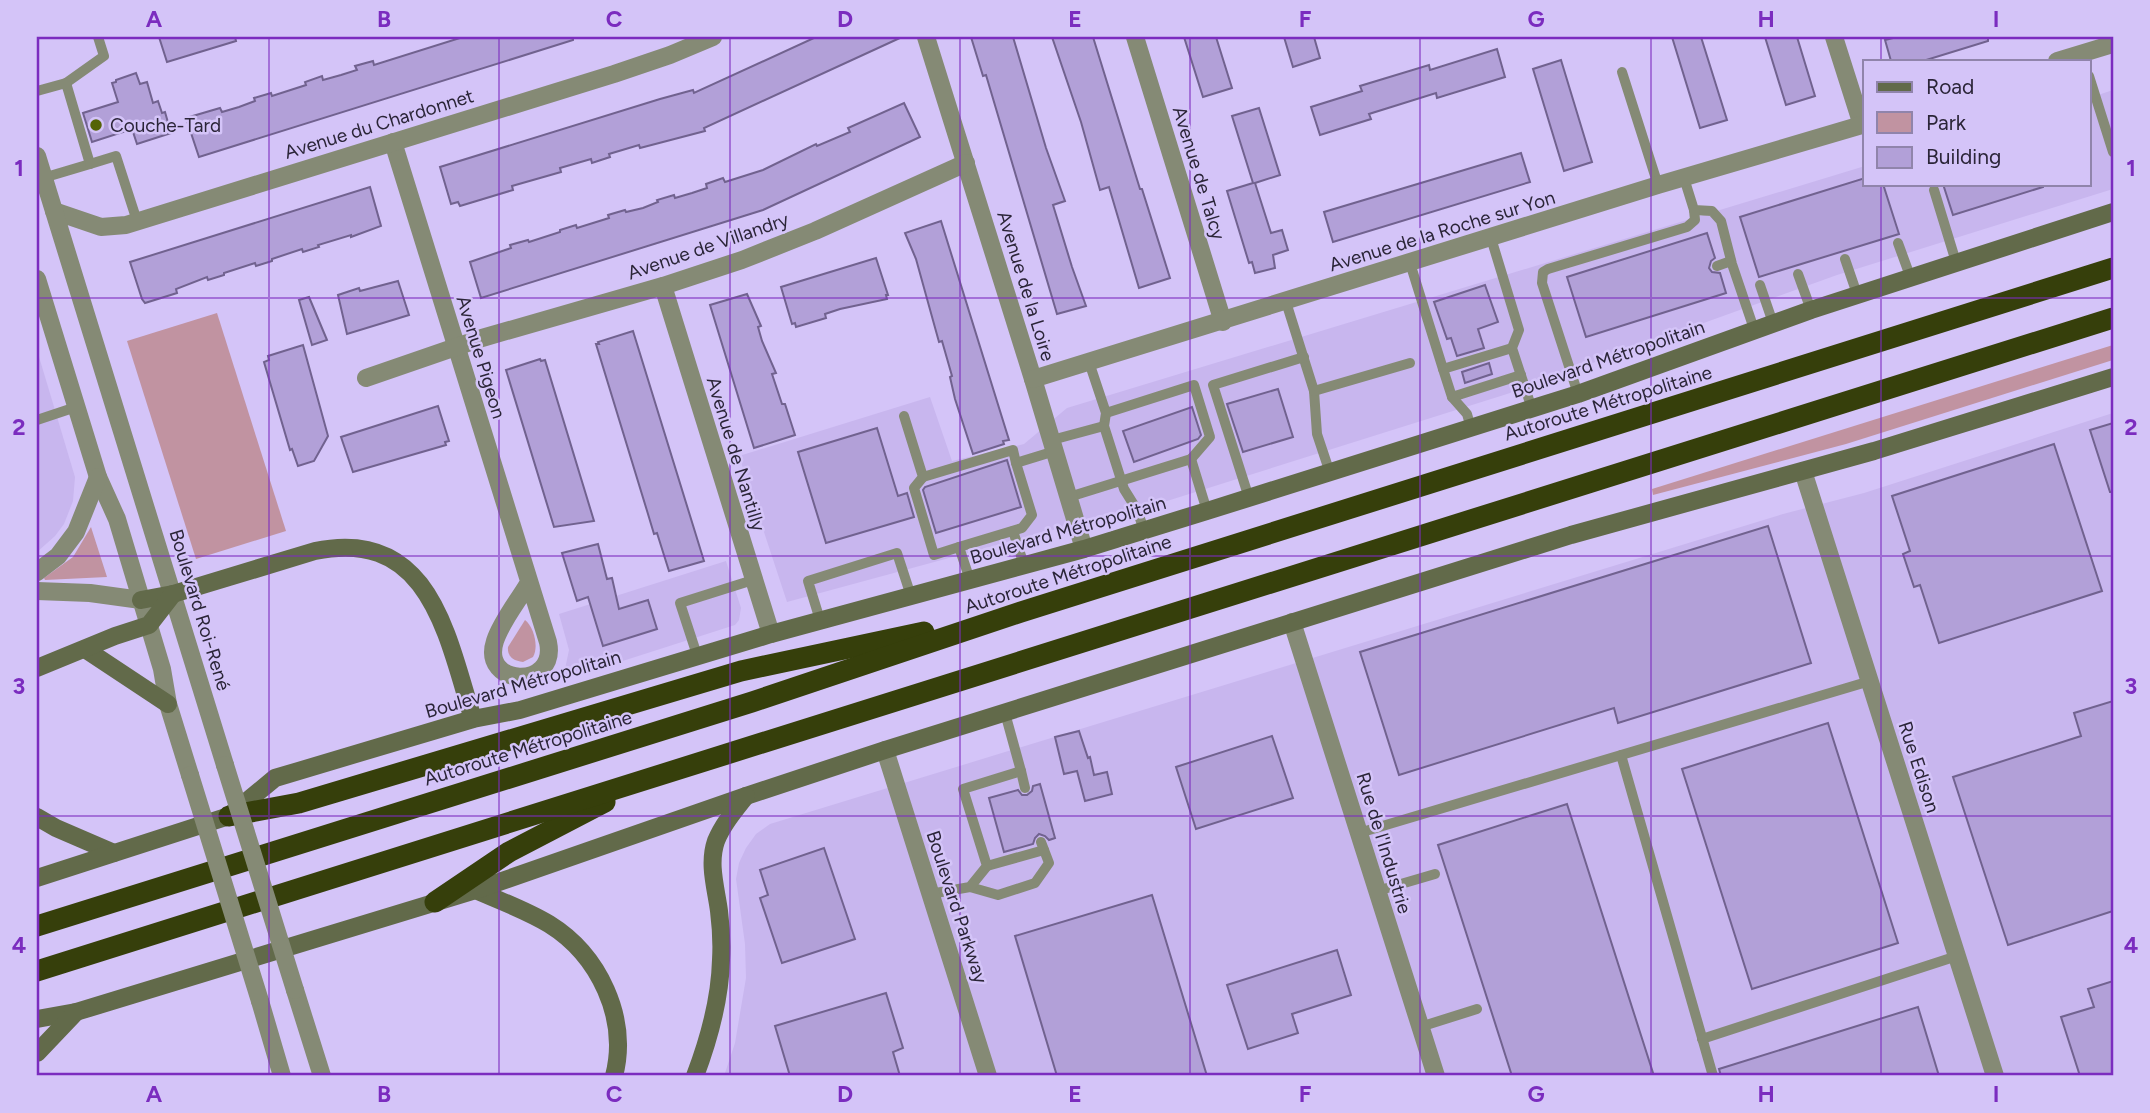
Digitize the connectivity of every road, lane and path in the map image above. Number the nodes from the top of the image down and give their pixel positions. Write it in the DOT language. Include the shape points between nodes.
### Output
graph roads {
  1 [pos="98,37"];
  2 [pos="713,37"];
  3 [pos="926,37"];
  4 [pos="1135,37"];
  5 [pos="1834,37"];
  6 [pos="2070,37"];
  7 [pos="2113,44"];
  8 [pos="2078,58"];
  9 [pos="1622,72"];
  10 [pos="2090,79"];
  11 [pos="66,83"];
  12 [pos="37,91"];
  13 [pos="1863,125"];
  14 [pos="393,142"];
  15 [pos="2113,152"];
  16 [pos="37,156"];
  17 [pos="966,163"];
  18 [pos="90,164"];
  19 [pos="43,178"];
  20 [pos="1684,178"];
  21 [pos="1658,185"];
  22 [pos="1934,190"];
  23 [pos="1694,210"];
  24 [pos="54,211"];
  25 [pos="2113,212"];
  26 [pos="137,221"];
  27 [pos="1491,238"];
  28 [pos="1898,243"];
  29 [pos="1845,259"];
  30 [pos="1731,261"];
  31 [pos="1956,262"];
  32 [pos="1410,263"];
  33 [pos="1717,266"];
  34 [pos="2113,268"];
  35 [pos="1798,274"];
  36 [pos="1910,276"];
  37 [pos="37,279"];
  38 [pos="1760,285"];
  39 [pos="663,286"];
  40 [pos="1857,294"];
  41 [pos="1286,302"];
  42 [pos="1811,310"];
  43 [pos="2113,318"];
  44 [pos="1223,321"];
  45 [pos="1773,323"];
  46 [pos="1754,330"];
  47 [pos="456,347"];
  48 [pos="1512,348"];
  49 [pos="1304,357"];
  50 [pos="1089,362"];
  51 [pos="1410,363"];
  52 [pos="1443,369"];
  53 [pos="1521,375"];
  54 [pos="2113,377"];
  55 [pos="366,378"];
  56 [pos="1033,379"];
  57 [pos="1314,391"];
  58 [pos="1578,394"];
  59 [pos="1452,397"];
  60 [pos="76,407"];
  61 [pos="1532,409"];
  62 [pos="1106,413"];
  63 [pos="904,415"];
  64 [pos="37,420"];
  65 [pos="1104,426"];
  66 [pos="1472,428"];
  67 [pos="1054,446"];
  68 [pos="1191,459"];
  69 [pos="1016,463"];
  70 [pos="1803,471"];
  71 [pos="1330,473"];
  72 [pos="98,477"];
  73 [pos="923,477"];
  74 [pos="1121,480"];
  75 [pos="1069,497"];
  76 [pos="1249,498"];
  77 [pos="1207,511"];
  78 [pos="1144,530"];
  79 [pos="1013,531"];
  80 [pos="959,547"];
  81 [pos="1084,549"];
  82 [pos="1024,565"];
  83 [pos="37,572"];
  84 [pos="753,580"];
  85 [pos="970,580"];
  86 [pos="528,583"];
  87 [pos="37,591"];
  88 [pos="173,594"];
  89 [pos="911,596"];
  90 [pos="141,600"];
  91 [pos="1021,611"];
  92 [pos="820,620"];
  93 [pos="1292,622"];
  94 [pos="149,625"];
  95 [pos="771,634"];
  96 [pos="85,649"];
  97 [pos="697,656"];
  98 [pos="37,667"];
  99 [pos="1870,681"];
  100 [pos="168,704"];
  101 [pos="1005,713"];
  102 [pos="473,719"];
  103 [pos="885,750"];
  104 [pos="1621,755"];
  105 [pos="1020,771"];
  106 [pos="657,775"];
  107 [pos="1025,788"];
  108 [pos="746,796"];
  109 [pos="229,816"];
  110 [pos="37,817"];
  111 [pos="1359,833"];
  112 [pos="114,853"];
  113 [pos="987,866"];
  114 [pos="1435,874"];
  115 [pos="37,878"];
  116 [pos="970,887"];
  117 [pos="476,890"];
  118 [pos="1377,891"];
  119 [pos="930,894"];
  120 [pos="435,902"];
  121 [pos="37,926"];
  122 [pos="1956,956"];
  123 [pos="37,971"];
  124 [pos="1477,1009"];
  125 [pos="76,1013"];
  126 [pos="37,1018"];
  127 [pos="1420,1027"];
  128 [pos="1702,1039"];
  129 [pos="37,1053"];
  130 [pos="282,1076"];
  131 [pos="322,1076"];
  132 [pos="614,1076"];
  133 [pos="695,1076"];
  134 [pos="988,1076"];
  135 [pos="1436,1076"];
  136 [pos="1713,1076"];
  137 [pos="1994,1076"];
  1 -- 11 [label="lane" via="104,56"];
  2 -- 14 [label="street, Avenue du Chardonnet" via="659,59"];
  3 -- 17 [label="street, Avenue de la Loire"];
  4 -- 44 [label="street, Avenue de Talcy"];
  5 -- 13 [label="street"];
  6 -- 8 [label="street"];
  7 -- 8 [label="street"];
  9 -- 21 [label="lane"];
  10 -- 15 [label="lane"];
  11 -- 12 [label="lane"];
  11 -- 18 [label="lane"];
  13 -- 20 [label="street, Avenue de la Roche sur Yon"];
  14 -- 26 [label="street, Avenue du Chardonnet"];
  14 -- 47 [label="street, Avenue Pigeon"];
  16 -- 19 [label="street, Boulevard Roi-René"];
  17 -- 39 [label="street, Avenue de Villandry" via="814,231"];
  17 -- 56 [label="street, Avenue de la Loire"];
  18 -- 19 [label="lane"];
  18 -- 26 [label="lane" via="116,156"];
  19 -- 24 [label="street, Boulevard Roi-René"];
  20 -- 21 [label="street, Avenue de la Roche sur Yon"];
  20 -- 23 [label="lane"];
  21 -- 27 [label="street, Avenue de la Roche sur Yon"];
  22 -- 31 [label="lane"];
  23 -- 30 [label="lane" via="1708,210 1719,217"];
  23 -- 58 [label="lane" via="1695,220 1687,227 1543,272 1542,282"];
  24 -- 26 [label="street, Avenue du Chardonnet" via="91,225 116,227"];
  24 -- 88 [label="street, Boulevard Roi-René"];
  25 -- 31 [label="main road, Boulevard Métropolitain"];
  27 -- 32 [label="street, Avenue de la Roche sur Yon"];
  27 -- 48 [label="lane" via="1519,330"];
  28 -- 36 [label="lane"];
  29 -- 40 [label="lane"];
  30 -- 33 [label="lane"];
  30 -- 46 [label="lane"];
  31 -- 36 [label="main road, Boulevard Métropolitain"];
  32 -- 41 [label="street, Avenue de la Roche sur Yon"];
  32 -- 52 [label="lane"];
  34 -- 91 [label="highway, Autoroute Métropolitaine"];
  35 -- 42 [label="lane"];
  36 -- 40 [label="main road, Boulevard Métropolitain"];
  37 -- 60 [label="street"];
  38 -- 45 [label="lane"];
  39 -- 47 [label="street, Avenue de Villandry"];
  39 -- 84 [label="street, Avenue de Nantilly"];
  40 -- 42 [label="main road, Boulevard Métropolitain"];
  41 -- 44 [label="street, Avenue de la Roche sur Yon"];
  41 -- 49 [label="lane"];
  42 -- 45 [label="main road, Boulevard Métropolitain"];
  43 -- 106 [label="highway"];
  44 -- 50 [label="street, Avenue de la Roche sur Yon"];
  45 -- 46 [label="main road, Boulevard Métropolitain"];
  46 -- 58 [label="main road, Boulevard Métropolitain"];
  47 -- 55 [label="street, Avenue de Villandry"];
  47 -- 86 [label="street, Avenue Pigeon"];
  48 -- 52 [label="lane"];
  48 -- 53 [label="lane"];
  49 -- 57 [label="lane"];
  49 -- 76 [label="lane" via="1213,385"];
  50 -- 56 [label="street, Avenue de la Roche sur Yon"];
  50 -- 62 [label="lane"];
  51 -- 57 [label="lane"];
  52 -- 59 [label="lane"];
  53 -- 59 [label="lane"];
  53 -- 61 [label="lane"];
  54 -- 70 [label="main road"];
  56 -- 67 [label="street, Avenue de la Loire"];
  57 -- 71 [label="lane" via="1317,435"];
  58 -- 61 [label="main road, Boulevard Métropolitain"];
  59 -- 66 [label="lane"];
  60 -- 64 [label="lane"];
  60 -- 72 [label="street"];
  61 -- 66 [label="main road, Boulevard Métropolitain"];
  62 -- 65 [label="lane"];
  62 -- 68 [label="lane" via="1194,385 1210,437"];
  63 -- 73 [label="lane"];
  65 -- 67 [label="lane"];
  65 -- 74 [label="lane"];
  66 -- 71 [label="main road, Boulevard Métropolitain"];
  67 -- 69 [label="lane"];
  67 -- 75 [label="street, Avenue de la Loire"];
  68 -- 74 [label="lane"];
  68 -- 77 [label="lane"];
  69 -- 73 [label="lane" via="1013,450"];
  69 -- 79 [label="lane" via="1032,515 1022,528"];
  70 -- 93 [label="main road" via="1571,535"];
  70 -- 99 [label="street, Rue Edison"];
  71 -- 76 [label="main road, Boulevard Métropolitain"];
  72 -- 83 [label="street" via="76,532 58,556"];
  72 -- 90 [label="street" via="117,519"];
  73 -- 80 [label="lane" via="914,488 934,555"];
  74 -- 75 [label="lane"];
  74 -- 78 [label="lane"];
  75 -- 81 [label="street, Avenue de la Loire"];
  76 -- 77 [label="main road, Boulevard Métropolitain"];
  77 -- 78 [label="main road, Boulevard Métropolitain"];
  78 -- 81 [label="main road, Boulevard Métropolitain"];
  79 -- 80 [label="lane"];
  79 -- 82 [label="lane"];
  80 -- 85 [label="lane"];
  81 -- 82 [label="main road, Boulevard Métropolitain"];
  82 -- 85 [label="main road, Boulevard Métropolitain"];
  84 -- 95 [label="street, Avenue de Nantilly"];
  84 -- 97 [label="lane" via="680,603"];
  85 -- 89 [label="main road, Boulevard Métropolitain"];
  86 -- 86 [label="street, Avenue Pigeon" via="493,650 501,670 514,677 541,669 550,649"];
  87 -- 90 [label="street"];
  88 -- 90 [label="main road"];
  88 -- 94 [label="main road"];
  88 -- 102 [label="main road" via="334,547 383,556 412,573 430,596"];
  88 -- 131 [label="street, Boulevard Roi-René, bridge"];
  89 -- 92 [label="main road, Boulevard Métropolitain"];
  89 -- 92 [label="lane" via="897,553 808,580"];
  90 -- 94 [label="street"];
  91 -- 109 [label="highway" via="741,671 284,807"];
  91 -- 121 [label="highway, Autoroute Métropolitaine" via="752,702"];
  92 -- 95 [label="main road, Boulevard Métropolitain"];
  93 -- 101 [label="main road"];
  93 -- 111 [label="street, Rue de l'Industrie"];
  94 -- 96 [label="main road"];
  94 -- 100 [label="street"];
  95 -- 97 [label="main road, Boulevard Métropolitain"];
  96 -- 98 [label="main road"];
  96 -- 100 [label="main road"];
  97 -- 102 [label="main road, Boulevard Métropolitain" via="520,710"];
  99 -- 104 [label="lane"];
  99 -- 122 [label="street, Rue Edison"];
  100 -- 130 [label="street, bridge"];
  101 -- 103 [label="main road"];
  101 -- 105 [label="lane"];
  102 -- 109 [label="main road, Boulevard Métropolitain" via="275,778"];
  103 -- 108 [label="main road"];
  103 -- 119 [label="street, Boulevard Parkway"];
  104 -- 111 [label="lane"];
  104 -- 128 [label="lane"];
  105 -- 107 [label="lane"];
  105 -- 113 [label="lane" via="963,789"];
  106 -- 120 [label="highway" via="509,852"];
  106 -- 123 [label="highway"];
  108 -- 117 [label="main road"];
  108 -- 133 [label="main road" via="727,821 712,859 720,921 720,975 712,1026"];
  109 -- 112 [label="main road, Boulevard Métropolitain"];
  110 -- 112 [label="main road"];
  111 -- 118 [label="street, Rue de l'Industrie"];
  112 -- 115 [label="main road, Boulevard Métropolitain"];
  113 -- 116 [label="lane"];
  113 -- 116 [label="lane" via="1042,846 1049,863 1034,883 998,895"];
  114 -- 118 [label="lane"];
  116 -- 119 [label="lane"];
  117 -- 120 [label="main road"];
  117 -- 132 [label="main road" via="551,925 588,960 608,995 617,1026"];
  118 -- 127 [label="street, Rue de l'Industrie"];
  119 -- 134 [label="street, Boulevard Parkway"];
  120 -- 125 [label="main road"];
  122 -- 128 [label="lane"];
  122 -- 137 [label="street, Rue Edison"];
  124 -- 127 [label="lane"];
  125 -- 126 [label="main road"];
  125 -- 129 [label="main road"];
  127 -- 135 [label="street, Rue de l'Industrie"];
  128 -- 136 [label="lane"];
}
